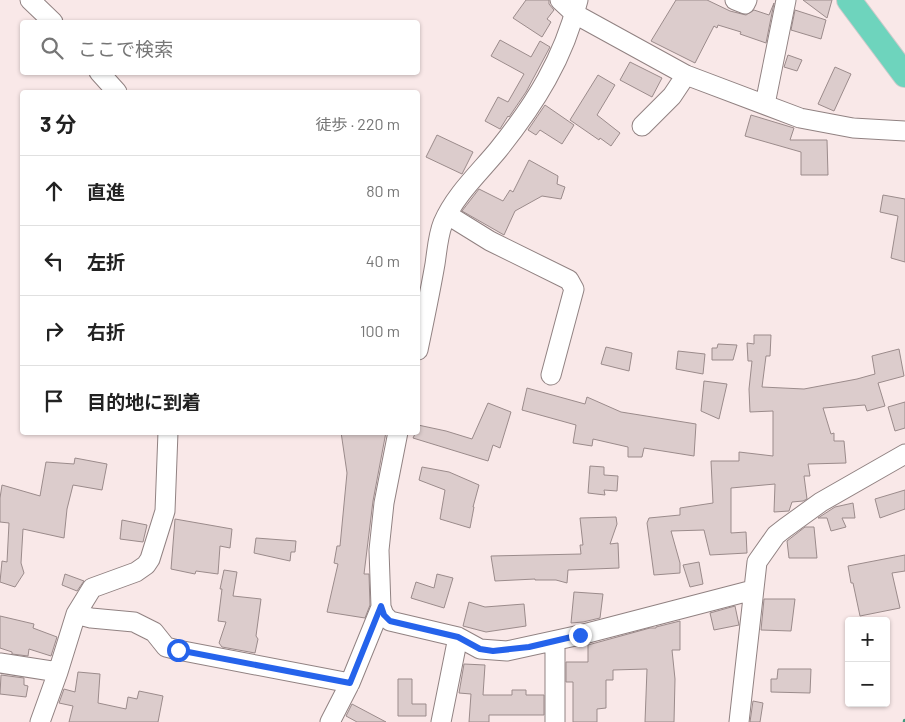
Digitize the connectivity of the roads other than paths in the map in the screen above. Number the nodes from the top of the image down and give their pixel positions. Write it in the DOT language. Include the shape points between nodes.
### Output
graph roads {
  1 [pos="30,0"];
  2 [pos="560,0"];
  3 [pos="735,0"];
  4 [pos="747,0"];
  5 [pos="786,0"];
  6 [pos="849,0"];
  7 [pos="576,7"];
  8 [pos="51,20"];
  9 [pos="102,75"];
  10 [pos="686,75"];
  11 [pos="905,75"];
  12 [pos="115,90"];
  13 [pos="765,104"];
  14 [pos="642,126"];
  15 [pos="905,131"];
  16 [pos="448,215"];
  17 [pos="420,341"];
  18 [pos="551,375"];
  19 [pos="168,435"];
  20 [pos="397,435"];
  21 [pos="905,454"];
  22 [pos="753,590"];
  23 [pos="381,606"];
  24 [pos="76,614"];
  25 [pos="458,637"];
  26 [pos="555,641"];
  27 [pos="0,663"];
  28 [pos="58,672"];
  29 [pos="350,683"];
  30 [pos="336,720"];
  31 [pos="40,722"];
  32 [pos="441,722"];
  33 [pos="555,722"];
  34 [pos="740,722"];
  1 -- 8 [label="street"];
  2 -- 7 [label="street"];
  3 -- 4 [label="street" via="745,4"];
  5 -- 13 [label="street"];
  6 -- 11 [label="main road"];
  7 -- 10 [label="street"];
  7 -- 16 [label="street" via="557,64 505,141"];
  9 -- 12 [label="street"];
  10 -- 13 [label="street"];
  10 -- 14 [label="street" via="672,96"];
  13 -- 15 [label="street" via="800,118 853,128"];
  16 -- 17 [label="street" via="442,224"];
  16 -- 18 [label="street" via="573,285"];
  19 -- 24 [label="street" via="164,511 150,559 136,572 92,588"];
  20 -- 23 [label="street" via="379,550"];
  21 -- 22 [label="street" via="821,502 776,535 757,562"];
  22 -- 26 [label="street"];
  22 -- 34 [label="street"];
  23 -- 25 [label="street" via="390,621"];
  23 -- 29 [label="street"];
  24 -- 28 [label="street"];
  24 -- 29 [label="street" via="134,622 154,632 166,647"];
  25 -- 26 [label="street" via="480,649 493,651"];
  25 -- 32 [label="street"];
  26 -- 33 [label="street"];
  27 -- 28 [label="street"];
  28 -- 31 [label="street"];
  29 -- 30 [label="street"];
}
